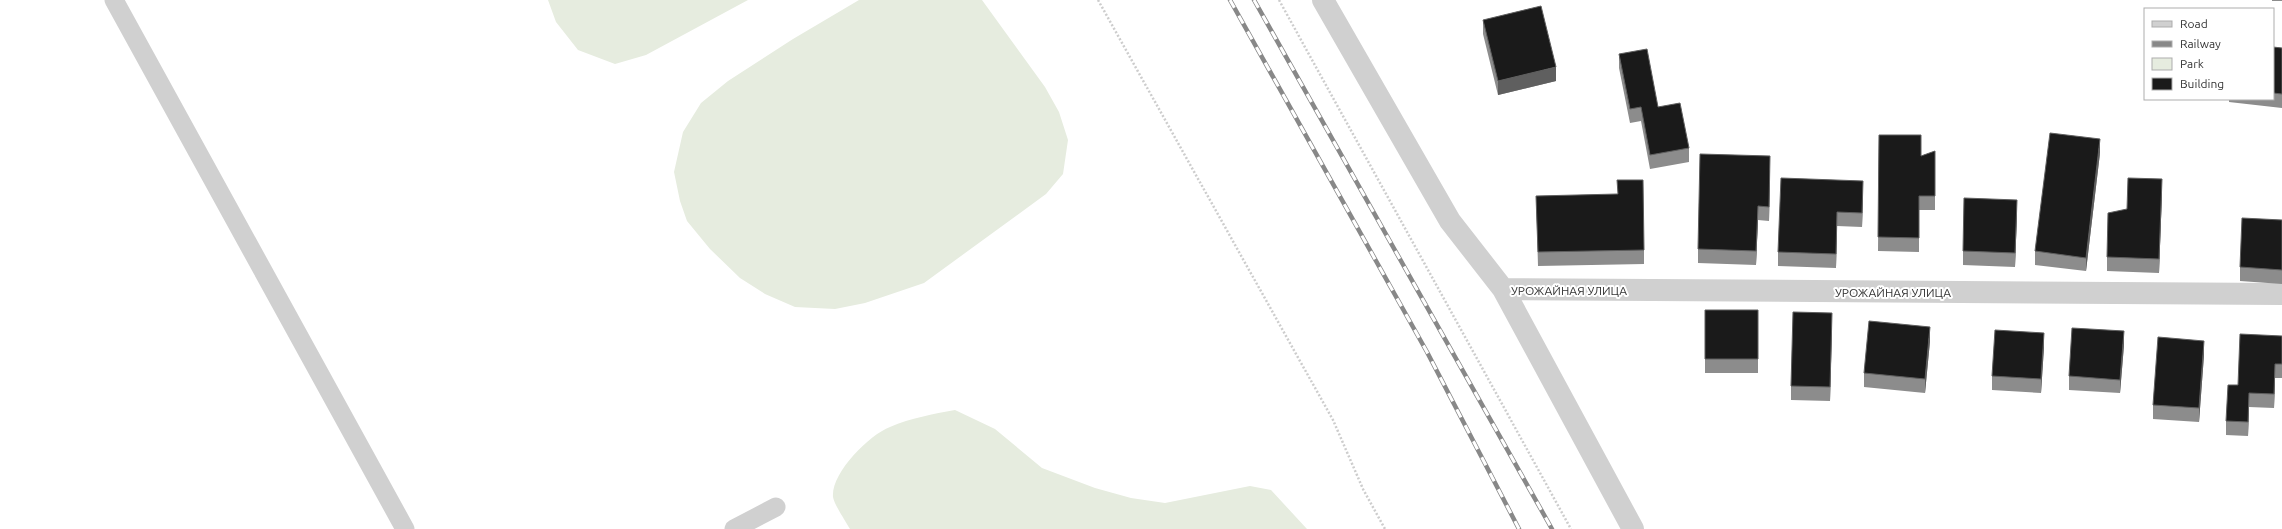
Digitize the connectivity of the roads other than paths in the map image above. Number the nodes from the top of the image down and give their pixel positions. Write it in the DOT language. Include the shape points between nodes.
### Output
graph roads {
  1 [pos="114,0"];
  2 [pos="1323,0"];
  3 [pos="1503,289"];
  4 [pos="2282,294"];
  5 [pos="776,507"];
  6 [pos="405,529"];
  7 [pos="734,529"];
  8 [pos="1633,529"];
  1 -- 6 [label="lane"];
  2 -- 3 [label="street" via="1450,221"];
  3 -- 4 [label="street, УРОЖАЙНАЯ УЛИЦА"];
  3 -- 8 [label="street"];
  5 -- 7 [label="lane"];
}
